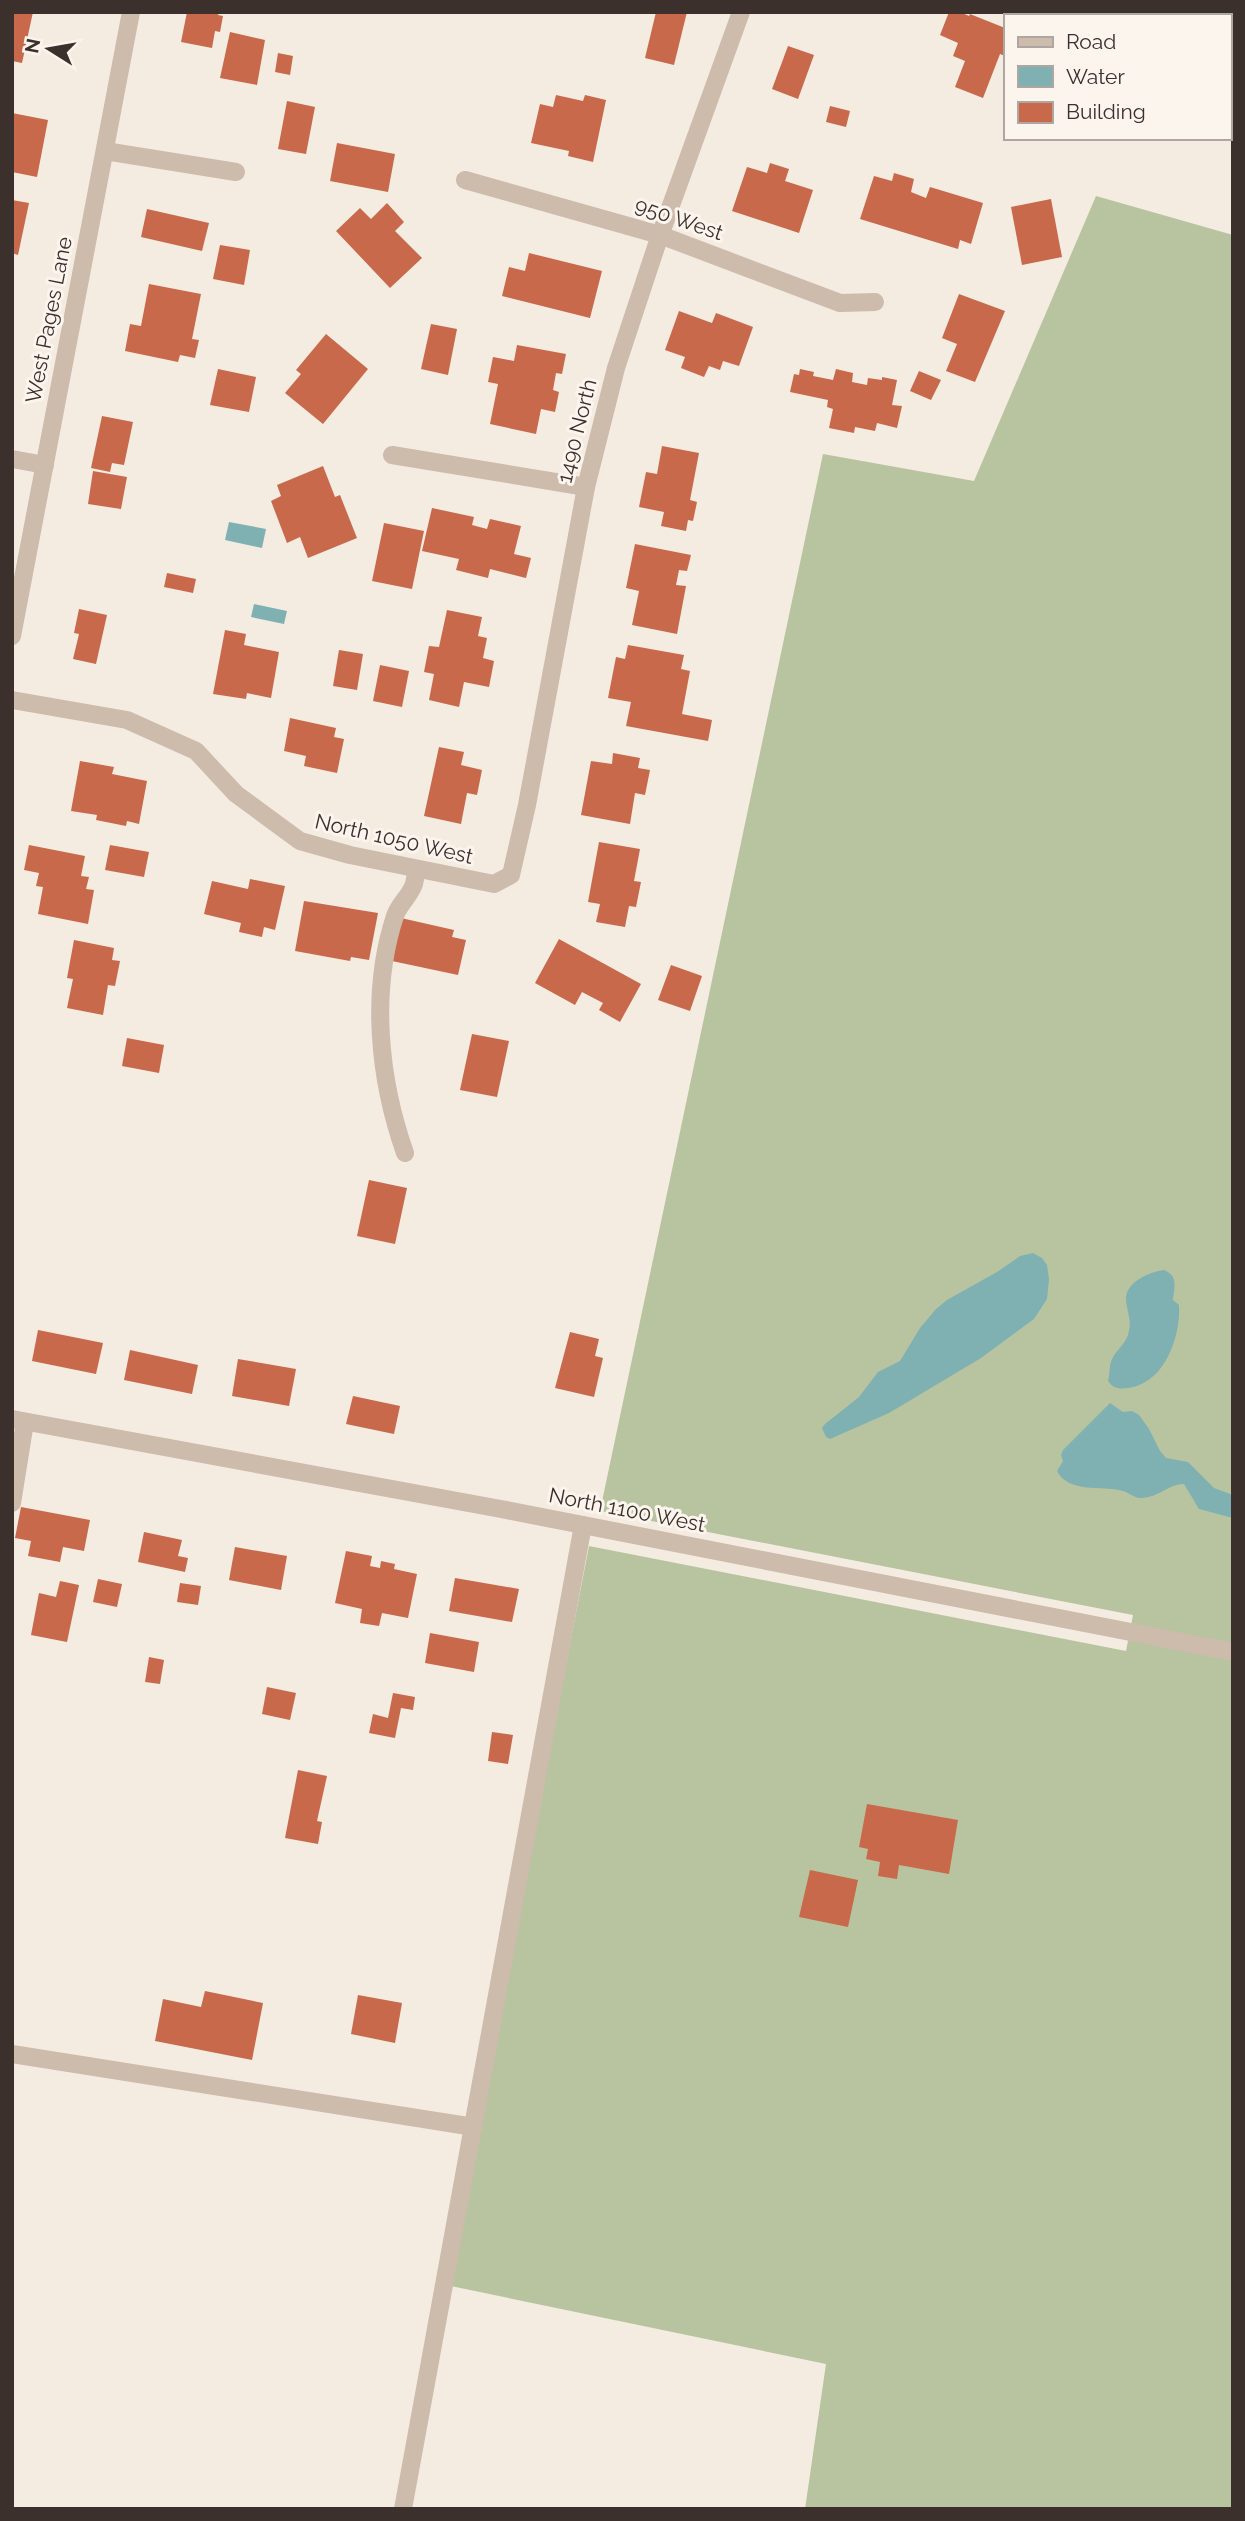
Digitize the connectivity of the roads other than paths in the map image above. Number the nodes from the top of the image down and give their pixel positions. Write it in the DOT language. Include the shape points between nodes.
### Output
graph roads {
  1 [pos="131,12"];
  2 [pos="741,12"];
  3 [pos="105,150"];
  4 [pos="236,172"];
  5 [pos="465,180"];
  6 [pos="660,235"];
  7 [pos="875,302"];
  8 [pos="392,455"];
  9 [pos="12,459"];
  10 [pos="45,465"];
  11 [pos="586,486"];
  12 [pos="12,636"];
  13 [pos="12,700"];
  14 [pos="417,869"];
  15 [pos="511,875"];
  16 [pos="405,1153"];
  17 [pos="19,1420"];
  18 [pos="12,1503"];
  19 [pos="583,1525"];
  20 [pos="1233,1652"];
  21 [pos="12,2054"];
  22 [pos="474,2127"];
  23 [pos="403,2509"];
  1 -- 3 [label="street, West Pages Lane"];
  2 -- 6 [label="street, 1490 North"];
  3 -- 4 [label="street"];
  3 -- 10 [label="street, West Pages Lane"];
  5 -- 6 [label="street, 950 West"];
  6 -- 7 [label="street, 950 West" via="840,303"];
  6 -- 11 [label="street, 1490 North" via="616,368"];
  8 -- 11 [label="street"];
  9 -- 10 [label="street"];
  10 -- 12 [label="street, West Pages Lane"];
  11 -- 15 [label="street, 1490 North"];
  13 -- 14 [label="street, North 1050 West" via="127,720 196,751 236,794 300,841"];
  14 -- 15 [label="street, North 1050 West" via="495,884"];
  14 -- 16 [label="street" via="413,887 395,915 382,980 386,1091"];
  17 -- 18 [label="street"];
  17 -- 19 [label="street, North 1100 West"];
  19 -- 20 [label="street, North 1100 West"];
  19 -- 22 [label="street"];
  21 -- 22 [label="street"];
  22 -- 23 [label="street"];
}
